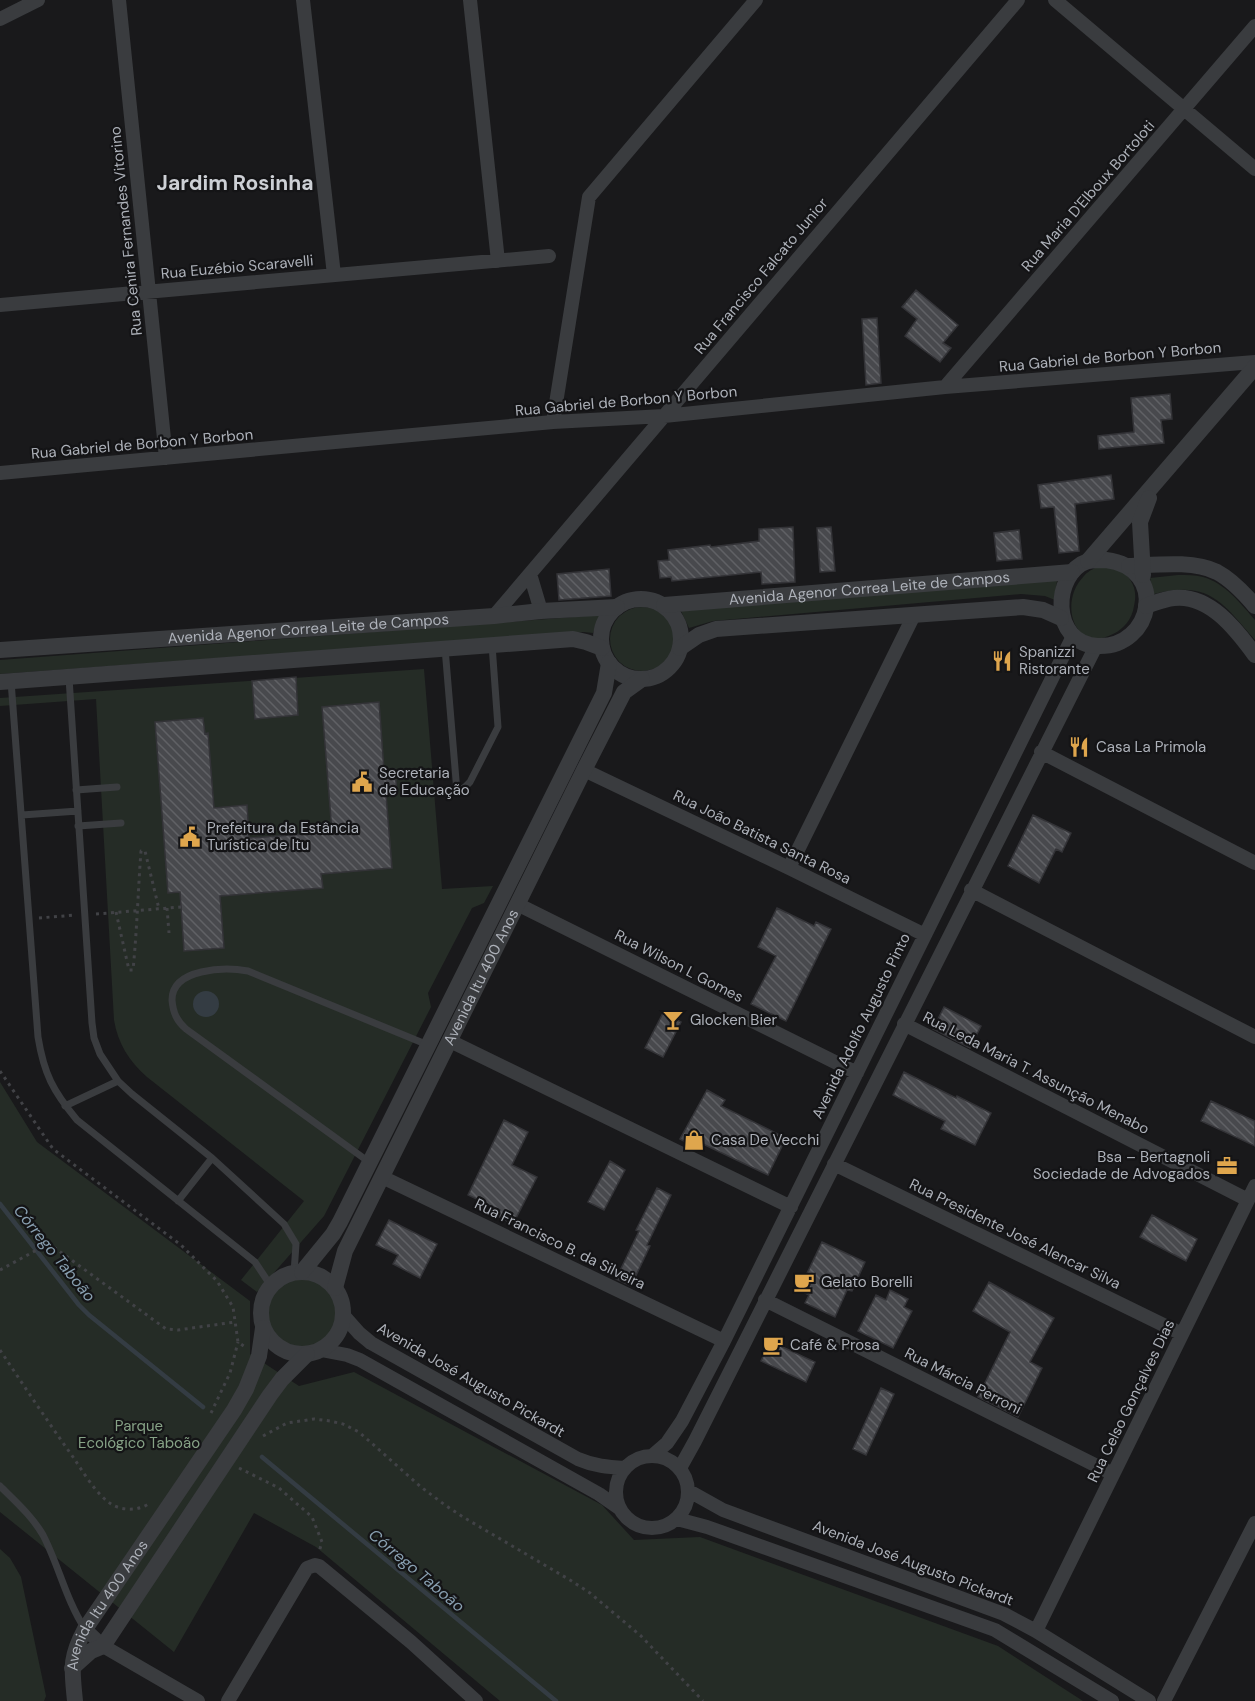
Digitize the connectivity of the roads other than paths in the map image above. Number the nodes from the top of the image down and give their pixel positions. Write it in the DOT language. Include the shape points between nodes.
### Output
graph roads {
  1 [pos="38,0"];
  2 [pos="119,0"];
  3 [pos="303,0"];
  4 [pos="470,0"];
  5 [pos="756,0"];
  6 [pos="1018,0"];
  7 [pos="1055,0"];
  8 [pos="0,19"];
  9 [pos="1255,26"];
  10 [pos="1184,109"];
  11 [pos="1255,169"];
  12 [pos="549,256"];
  13 [pos="498,261"];
  14 [pos="334,275"];
  15 [pos="148,291"];
  16 [pos="0,305"];
  17 [pos="1255,362"];
  18 [pos="1255,367"];
  19 [pos="945,387"];
  20 [pos="664,416"];
  21 [pos="553,422"];
  22 [pos="166,458"];
  23 [pos="0,473"];
  24 [pos="1162,475"];
  25 [pos="1088,561"];
  26 [pos="1136,566"];
  27 [pos="1072,572"];
  28 [pos="531,574"];
  29 [pos="664,605"];
  30 [pos="1146,606"];
  31 [pos="1255,606"];
  32 [pos="617,607"];
  33 [pos="541,611"];
  34 [pos="914,615"];
  35 [pos="494,616"];
  36 [pos="1061,618"];
  37 [pos="1073,636"];
  38 [pos="492,645"];
  39 [pos="1096,646"];
  40 [pos="446,648"];
  41 [pos="680,648"];
  42 [pos="0,650"];
  43 [pos="1255,655"];
  44 [pos="606,656"];
  45 [pos="69,677"];
  46 [pos="642,679"];
  47 [pos="6,681"];
  48 [pos="1041,752"];
  49 [pos="584,770"];
  50 [pos="117,787"];
  51 [pos="76,790"];
  52 [pos="78,811"];
  53 [pos="21,815"];
  54 [pos="121,823"];
  55 [pos="78,826"];
  56 [pos="1255,863"];
  57 [pos="789,868"];
  58 [pos="971,890"];
  59 [pos="519,904"];
  60 [pos="925,935"];
  61 [pos="904,1024"];
  62 [pos="1255,1037"];
  63 [pos="450,1041"];
  64 [pos="428,1045"];
  65 [pos="857,1073"];
  66 [pos="118,1082"];
  67 [pos="65,1106"];
  68 [pos="212,1158"];
  69 [pos="370,1163"];
  70 [pos="834,1164"];
  71 [pos="382,1177"];
  72 [pos="1255,1186"];
  73 [pos="1248,1200"];
  74 [pos="178,1201"];
  75 [pos="791,1207"];
  76 [pos="298,1272"];
  77 [pos="271,1286"];
  78 [pos="335,1288"];
  79 [pos="765,1300"];
  80 [pos="343,1315"];
  81 [pos="263,1328"];
  82 [pos="1182,1334"];
  83 [pos="724,1341"];
  84 [pos="314,1352"];
  85 [pos="652,1456"];
  86 [pos="626,1468"];
  87 [pos="680,1468"];
  88 [pos="1113,1474"];
  89 [pos="0,1486"];
  90 [pos="689,1491"];
  91 [pos="619,1508"];
  92 [pos="677,1520"];
  93 [pos="1255,1523"];
  94 [pos="85,1629"];
  95 [pos="1036,1631"];
  96 [pos="103,1646"];
  97 [pos="72,1668"];
  98 [pos="75,1701"];
  99 [pos="198,1701"];
  100 [pos="228,1701"];
  101 [pos="476,1701"];
  102 [pos="1112,1701"];
  103 [pos="1149,1701"];
  104 [pos="1164,1701"];
  1 -- 8 [label="street"];
  2 -- 15 [label="street, Rua Cenira Fernandes Vitorino"];
  3 -- 14 [label="street"];
  4 -- 13 [label="street"];
  5 -- 21 [label="street" via="589,197"];
  6 -- 20 [label="street, Rua Francisco Falcato Junior"];
  7 -- 10 [label="street"];
  9 -- 10 [label="street, Rua Maria D'Elboux Bortoloti"];
  10 -- 11 [label="street"];
  10 -- 19 [label="street, Rua Maria D'Elboux Bortoloti"];
  12 -- 13 [label="street, Rua Euzébio Scaravelli"];
  13 -- 14 [label="street, Rua Euzébio Scaravelli"];
  14 -- 15 [label="street, Rua Euzébio Scaravelli"];
  15 -- 16 [label="street, Rua Euzébio Scaravelli"];
  15 -- 22 [label="street, Rua Cenira Fernandes Vitorino"];
  17 -- 19 [label="street, Rua Gabriel de Borbon Y Borbon"];
  18 -- 24 [label="street"];
  19 -- 20 [label="street, Rua Gabriel de Borbon Y Borbon"];
  20 -- 21 [label="street, Rua Gabriel de Borbon Y Borbon"];
  20 -- 28 [label="street, Rua Francisco Falcato Junior"];
  21 -- 22 [label="street, Rua Gabriel de Borbon Y Borbon"];
  22 -- 23 [label="street, Rua Gabriel de Borbon Y Borbon"];
  24 -- 25 [label="street"];
  24 -- 26 [label="street" via="1140,522"];
  25 -- 26 [label="street" via="1112,560"];
  25 -- 27 [label="street"];
  26 -- 30 [label="street" via="1144,585"];
  26 -- 31 [label="street" via="1207,568 1230,581"];
  27 -- 29 [label="street, Avenida Agenor Correa Leite de Campos"];
  27 -- 36 [label="street" via="1063,594"];
  28 -- 33 [label="street"];
  28 -- 35 [label="street, Rua Francisco Falcato Junior"];
  29 -- 32 [label="street" via="641,598"];
  29 -- 41 [label="street" via="679,624"];
  30 -- 39 [label="street" via="1136,629 1125,639"];
  30 -- 43 [label="street" via="1174,598 1201,602 1222,616"];
  32 -- 33 [label="street, Avenida Agenor Correa Leite de Campos"];
  32 -- 44 [label="street" via="605,621 601,639"];
  33 -- 35 [label="street, Avenida Agenor Correa Leite de Campos"];
  34 -- 36 [label="street, Avenida Agenor Correa Leite de Campos" via="1023,607"];
  34 -- 41 [label="street, Avenida Agenor Correa Leite de Campos" via="716,629"];
  34 -- 57 [label="street"];
  35 -- 42 [label="street, Avenida Agenor Correa Leite de Campos"];
  36 -- 37 [label="street"];
  37 -- 39 [label="street"];
  37 -- 60 [label="street, Avenida Adolfo Augusto Pinto"];
  38 -- 40 [label="street, Avenida Agenor Correa Leite de Campos"];
  38 -- 40 [label="lane" via="498,727 470,782 457,792"];
  38 -- 44 [label="street, Avenida Agenor Correa Leite de Campos" via="573,639 586,642"];
  39 -- 48 [label="street"];
  40 -- 45 [label="street, Avenida Agenor Correa Leite de Campos"];
  41 -- 46 [label="street" via="671,666"];
  44 -- 46 [label="street" via="624,675"];
  44 -- 64 [label="street, Avenida Itu 400 Anos" via="604,693"];
  45 -- 47 [label="street, Avenida Agenor Correa Leite de Campos"];
  45 -- 51 [label="lane"];
  46 -- 49 [label="street, Avenida Itu 400 Anos" via="624,692"];
  47 -- 53 [label="lane"];
  48 -- 56 [label="street"];
  48 -- 58 [label="street"];
  49 -- 57 [label="street, Rua João Batista Santa Rosa"];
  49 -- 59 [label="street, Avenida Itu 400 Anos"];
  50 -- 51 [label="lane"];
  51 -- 52 [label="lane"];
  52 -- 53 [label="lane"];
  52 -- 55 [label="lane"];
  53 -- 67 [label="lane" via="41,1057 46,1075"];
  54 -- 55 [label="lane"];
  55 -- 66 [label="lane" via="94,1038"];
  57 -- 60 [label="street, Rua João Batista Santa Rosa"];
  58 -- 61 [label="street"];
  58 -- 62 [label="street"];
  59 -- 63 [label="street, Avenida Itu 400 Anos"];
  59 -- 65 [label="street, Rua Wilson L Gomes"];
  60 -- 65 [label="street, Avenida Adolfo Augusto Pinto"];
  61 -- 70 [label="street"];
  61 -- 73 [label="street, Rua Leda Maria T. Assunção Menabo"];
  63 -- 71 [label="street, Avenida Itu 400 Anos"];
  63 -- 75 [label="street"];
  64 -- 69 [label="street, Avenida Itu 400 Anos"];
  64 -- 69 [label="lane" via="235,968 184,977 172,992 174,1014 186,1029"];
  65 -- 75 [label="street, Avenida Adolfo Augusto Pinto"];
  66 -- 67 [label="lane"];
  66 -- 68 [label="lane"];
  67 -- 74 [label="lane" via="90,1131"];
  68 -- 74 [label="lane"];
  68 -- 76 [label="lane" via="284,1224 296,1244"];
  69 -- 76 [label="street, Avenida Itu 400 Anos" via="333,1234"];
  70 -- 79 [label="street"];
  70 -- 82 [label="street, Rua Presidente José Alencar Silva"];
  71 -- 78 [label="street, Avenida Itu 400 Anos" via="345,1251"];
  71 -- 83 [label="street, Rua Francisco B. da Silveira"];
  72 -- 73 [label="street, Rua Celso Gonçalves Dias"];
  73 -- 82 [label="street, Rua Celso Gonçalves Dias"];
  74 -- 77 [label="lane" via="255,1262"];
  75 -- 83 [label="street, Avenida Adolfo Augusto Pinto"];
  76 -- 77 [label="street"];
  76 -- 78 [label="street" via="323,1278"];
  77 -- 81 [label="street" via="261,1310"];
  78 -- 80 [label="street"];
  79 -- 87 [label="street"];
  79 -- 88 [label="street, Rua Márcia Perroni"];
  80 -- 84 [label="street" via="332,1342"];
  80 -- 86 [label="street, Avenida José Augusto Pickardt" via="371,1343 578,1459"];
  81 -- 84 [label="street" via="280,1349 289,1353"];
  81 -- 94 [label="street, Avenida Itu 400 Anos" via="259,1356 234,1410"];
  82 -- 88 [label="street, Rua Celso Gonçalves Dias"];
  83 -- 85 [label="street, Avenida Adolfo Augusto Pinto" via="682,1421"];
  84 -- 91 [label="street" via="360,1360"];
  84 -- 96 [label="street, Avenida Itu 400 Anos" via="282,1379 270,1395"];
  85 -- 86 [label="street" via="638,1459"];
  85 -- 87 [label="street" via="667,1459"];
  86 -- 91 [label="street" via="617,1483"];
  87 -- 90 [label="street"];
  88 -- 95 [label="street, Rua Celso Gonçalves Dias"];
  89 -- 94 [label="lane" via="42,1534"];
  90 -- 92 [label="street" via="688,1502"];
  90 -- 95 [label="street, Avenida José Augusto Pickardt" via="723,1510 1004,1614"];
  91 -- 92 [label="street" via="634,1524 645,1528 656,1529"];
  92 -- 102 [label="street" via="707,1527 995,1630"];
  93 -- 104 [label="street"];
  94 -- 96 [label="street"];
  94 -- 97 [label="street, Avenida Itu 400 Anos" via="77,1643"];
  95 -- 103 [label="street, Avenida José Augusto Pickardt"];
  96 -- 97 [label="street, Avenida Itu 400 Anos"];
  96 -- 99 [label="street"];
  97 -- 98 [label="street"];
  100 -- 101 [label="street" via="307,1568 313,1566 319,1566 411,1641"];
}
